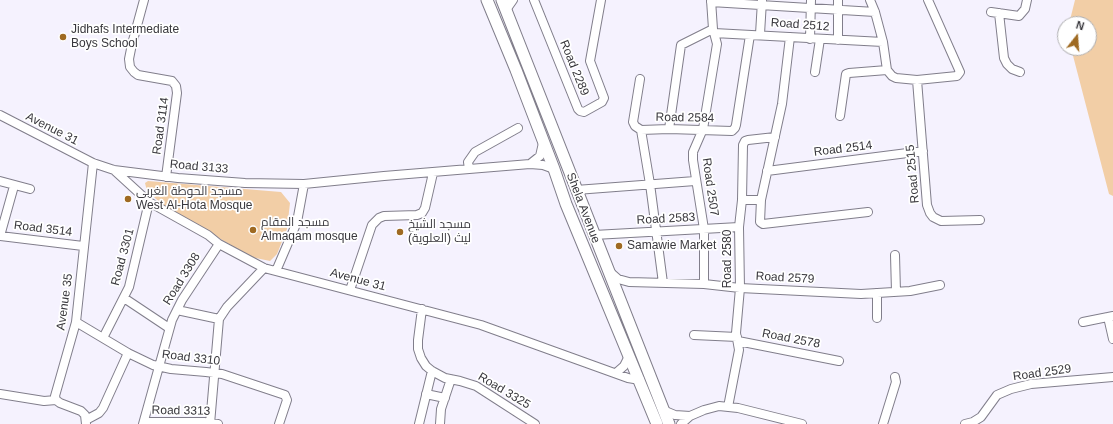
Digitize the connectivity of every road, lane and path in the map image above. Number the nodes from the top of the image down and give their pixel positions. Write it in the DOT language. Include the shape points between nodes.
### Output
graph roads {
  1 [pos="144,0"];
  2 [pos="482,0"];
  3 [pos="487,0"];
  4 [pos="513,0"];
  5 [pos="534,0"];
  6 [pos="601,0"];
  7 [pos="838,0"];
  8 [pos="870,0"];
  9 [pos="928,0"];
  10 [pos="1028,0"];
  11 [pos="711,1"];
  12 [pos="762,2"];
  13 [pos="811,4"];
  14 [pos="504,5"];
  15 [pos="838,10"];
  16 [pos="875,12"];
  17 [pos="497,24"];
  18 [pos="714,31"];
  19 [pos="750,34"];
  20 [pos="760,34"];
  21 [pos="790,37"];
  22 [pos="810,39"];
  23 [pos="820,39"];
  24 [pos="838,40"];
  25 [pos="883,42"];
  26 [pos="887,70"];
  27 [pos="815,72"];
  28 [pos="1020,72"];
  29 [pos="640,80"];
  30 [pos="917,80"];
  31 [pos="0,115"];
  32 [pos="840,116"];
  33 [pos="518,128"];
  34 [pos="669,129"];
  35 [pos="703,129"];
  36 [pos="641,130"];
  37 [pos="774,137"];
  38 [pos="544,143"];
  39 [pos="923,151"];
  40 [pos="93,163"];
  41 [pos="530,164"];
  42 [pos="469,169"];
  43 [pos="554,169"];
  44 [pos="114,170"];
  45 [pos="767,171"];
  46 [pos="433,172"];
  47 [pos="166,176"];
  48 [pos="0,181"];
  49 [pos="695,181"];
  50 [pos="304,184"];
  51 [pos="650,184"];
  52 [pos="14,186"];
  53 [pos="30,189"];
  54 [pos="576,190"];
  55 [pos="742,200"];
  56 [pos="761,200"];
  57 [pos="150,202"];
  58 [pos="868,212"];
  59 [pos="980,220"];
  60 [pos="739,227"];
  61 [pos="704,229"];
  62 [pos="657,232"];
  63 [pos="594,235"];
  64 [pos="0,236"];
  65 [pos="219,244"];
  66 [pos="83,246"];
  67 [pos="895,255"];
  68 [pos="264,268"];
  69 [pos="276,271"];
  70 [pos="610,272"];
  71 [pos="628,282"];
  72 [pos="664,283"];
  73 [pos="704,284"];
  74 [pos="940,285"];
  75 [pos="740,288"];
  76 [pos="350,290"];
  77 [pos="896,292"];
  78 [pos="877,293"];
  79 [pos="620,297"];
  80 [pos="124,298"];
  81 [pos="422,309"];
  82 [pos="177,310"];
  83 [pos="1111,317"];
  84 [pos="877,318"];
  85 [pos="220,319"];
  86 [pos="76,322"];
  87 [pos="1083,322"];
  88 [pos="169,328"];
  89 [pos="694,335"];
  90 [pos="102,338"];
  91 [pos="737,339"];
  92 [pos="1113,339"];
  93 [pos="128,353"];
  94 [pos="629,356"];
  95 [pos="839,361"];
  96 [pos="158,367"];
  97 [pos="432,371"];
  98 [pos="214,372"];
  99 [pos="616,373"];
  100 [pos="895,377"];
  101 [pos="1113,377"];
  102 [pos="451,379"];
  103 [pos="640,380"];
  104 [pos="0,394"];
  105 [pos="426,394"];
  106 [pos="445,398"];
  107 [pos="56,400"];
  108 [pos="728,407"];
  109 [pos="663,410"];
  110 [pos="690,416"];
  111 [pos="526,421"];
  112 [pos="86,422"];
  113 [pos="782,422"];
  114 [pos="144,423"];
  115 [pos="213,423"];
  116 [pos="279,424"];
  117 [pos="419,424"];
  118 [pos="440,424"];
  119 [pos="535,424"];
  120 [pos="658,424"];
  121 [pos="669,424"];
  122 [pos="681,424"];
  123 [pos="802,424"];
  124 [pos="883,424"];
  125 [pos="965,424"];
  1 -- 47 [label="street, Road 3114" via="129,59 134,72 172,81 176,86"];
  2 -- 17 [label="main road"];
  3 -- 17 [label="main road, Shela Avenue"];
  4 -- 14 [label="street"];
  5 -- 6 [label="street, Road 2289" via="579,110 584,112 602,102 604,98 590,61"];
  7 -- 15 [label="street"];
  8 -- 16 [label="street"];
  9 -- 30 [label="street" via="960,72 957,76"];
  10 -- 28 [label="street" via="1025,10 1019,16 995,13 1004,58 1012,69"];
  11 -- 12 [label="street"];
  11 -- 18 [label="street, Road 2507"];
  12 -- 13 [label="street"];
  12 -- 20 [label="street"];
  13 -- 15 [label="street"];
  13 -- 22 [label="street"];
  14 -- 54 [label="main road, Shela Avenue"];
  15 -- 16 [label="street"];
  15 -- 24 [label="street"];
  16 -- 25 [label="street"];
  17 -- 38 [label="main road, Shela Avenue"];
  18 -- 19 [label="street, Road 2512"];
  18 -- 34 [label="street" via="681,45"];
  18 -- 35 [label="street, Road 2507" via="717,44"];
  19 -- 20 [label="street, Road 2512"];
  19 -- 35 [label="street, Road 2584" via="735,128 732,131"];
  20 -- 21 [label="street, Road 2512"];
  21 -- 22 [label="street, Road 2512"];
  21 -- 37 [label="street" via="782,101"];
  22 -- 23 [label="street, Road 2512"];
  23 -- 24 [label="street, Road 2512"];
  23 -- 27 [label="street"];
  24 -- 25 [label="street, Road 2512"];
  25 -- 26 [label="street"];
  26 -- 30 [label="street" via="896,78"];
  26 -- 32 [label="street" via="846,74"];
  29 -- 36 [label="street, Road 2584" via="633,122"];
  30 -- 39 [label="street, Road 2515"];
  31 -- 40 [label="street, Avenue 31"];
  33 -- 42 [label="street" via="475,152 468,162"];
  34 -- 35 [label="street, Road 2584"];
  34 -- 36 [label="street, Road 2584"];
  35 -- 49 [label="street, Road 2507" via="693,152"];
  36 -- 51 [label="street, Road 2584"];
  37 -- 45 [label="street"];
  37 -- 55 [label="street, Road 2580" via="748,140 744,143"];
  38 -- 41 [label="street" via="540,156"];
  38 -- 43 [label="main road, Shela Avenue"];
  39 -- 45 [label="street, Road 2514"];
  39 -- 59 [label="street, Road 2515" via="928,210 933,217 945,221"];
  40 -- 44 [label="street, Road 3133"];
  40 -- 66 [label="street, Avenue 35"];
  41 -- 42 [label="street, Road 3133"];
  41 -- 43 [label="street, Road 3133" via="543,164"];
  42 -- 46 [label="street, Road 3133"];
  43 -- 94 [label="main road, Shela Avenue"];
  44 -- 47 [label="street, Road 3133"];
  44 -- 57 [label="street, Avenue 31"];
  45 -- 56 [label="street"];
  46 -- 50 [label="street, Road 3133"];
  46 -- 76 [label="street" via="422,213 384,216 372,224"];
  47 -- 50 [label="street, Road 3133" via="245,183"];
  48 -- 52 [label="street"];
  49 -- 51 [label="street"];
  49 -- 61 [label="street, Road 2507"];
  50 -- 69 [label="street" via="297,222"];
  51 -- 54 [label="street"];
  51 -- 62 [label="street, Road 2584"];
  52 -- 53 [label="street"];
  52 -- 64 [label="street, Road 3514"];
  54 -- 63 [label="main road, Shela Avenue"];
  55 -- 56 [label="street"];
  55 -- 60 [label="street, Road 2580"];
  56 -- 58 [label="street" via="759,220 763,224"];
  57 -- 65 [label="street, Avenue 31"];
  57 -- 80 [label="street, Road 3301"];
  60 -- 61 [label="street, Road 2583"];
  60 -- 75 [label="street, Road 2580"];
  61 -- 62 [label="street, Road 2583"];
  61 -- 73 [label="street, Road 2507"];
  62 -- 63 [label="street, Road 2583"];
  62 -- 72 [label="street, Road 2584"];
  63 -- 70 [label="main road, Shela Avenue"];
  64 -- 66 [label="street, Road 3514"];
  65 -- 68 [label="street, Avenue 31"];
  65 -- 82 [label="street, Road 3308"];
  66 -- 86 [label="street, Avenue 35"];
  67 -- 77 [label="street"];
  68 -- 69 [label="street, Avenue 31"];
  68 -- 85 [label="street" via="227,306"];
  69 -- 76 [label="street, Avenue 31"];
  70 -- 71 [label="street, Road 2579" via="618,279"];
  70 -- 79 [label="main road, Shela Avenue"];
  71 -- 72 [label="street, Road 2579"];
  71 -- 79 [label="street"];
  72 -- 73 [label="street, Road 2579"];
  73 -- 75 [label="street, Road 2579"];
  74 -- 77 [label="street, Road 2579"];
  75 -- 78 [label="street, Road 2579"];
  75 -- 91 [label="street, Road 2580"];
  76 -- 81 [label="street, Avenue 31"];
  77 -- 78 [label="street, Road 2579"];
  78 -- 84 [label="street"];
  79 -- 109 [label="main road, Shela Avenue"];
  80 -- 88 [label="street"];
  80 -- 90 [label="street, Road 3301"];
  81 -- 97 [label="street, Road 3325" via="418,349 421,358"];
  81 -- 99 [label="street, Avenue 31" via="481,325"];
  82 -- 85 [label="street"];
  82 -- 88 [label="street, Road 3308"];
  83 -- 87 [label="street"];
  83 -- 92 [label="street"];
  85 -- 98 [label="street"];
  86 -- 90 [label="street, Road 3310"];
  86 -- 107 [label="street, Avenue 35" via="55,393"];
  88 -- 96 [label="street, Road 3308"];
  89 -- 91 [label="street, Road 2578"];
  90 -- 93 [label="street, Road 3310"];
  91 -- 95 [label="street, Road 2578"];
  91 -- 108 [label="street, Road 2580" via="739,350"];
  93 -- 96 [label="street, Road 3310"];
  93 -- 112 [label="street" via="103,408"];
  94 -- 99 [label="street" via="624,366"];
  94 -- 103 [label="main road, Shela Avenue"];
  96 -- 98 [label="street, Road 3310"];
  96 -- 114 [label="street, Road 3308"];
  97 -- 102 [label="street, Road 3325"];
  97 -- 105 [label="street"];
  98 -- 115 [label="street"];
  98 -- 116 [label="street, Road 3310" via="287,397"];
  99 -- 103 [label="street, Avenue 31"];
  100 -- 124 [label="street" via="896,382"];
  101 -- 125 [label="street, Road 2529" via="1031,384 1011,389 997,396 981,417"];
  102 -- 106 [label="street"];
  102 -- 111 [label="street, Road 3325" via="476,386"];
  103 -- 120 [label="main road, Shela Avenue"];
  104 -- 107 [label="street" via="44,401"];
  105 -- 106 [label="street"];
  105 -- 117 [label="street"];
  106 -- 118 [label="street"];
  107 -- 112 [label="street" via="81,411"];
  108 -- 110 [label="street" via="712,407"];
  108 -- 113 [label="street"];
  109 -- 110 [label="street" via="675,415"];
  109 -- 121 [label="main road, Shela Avenue"];
  110 -- 122 [label="street"];
  111 -- 119 [label="street, Road 3325"];
  113 -- 123 [label="street"];
  114 -- 115 [label="street, Road 3313"];
}
